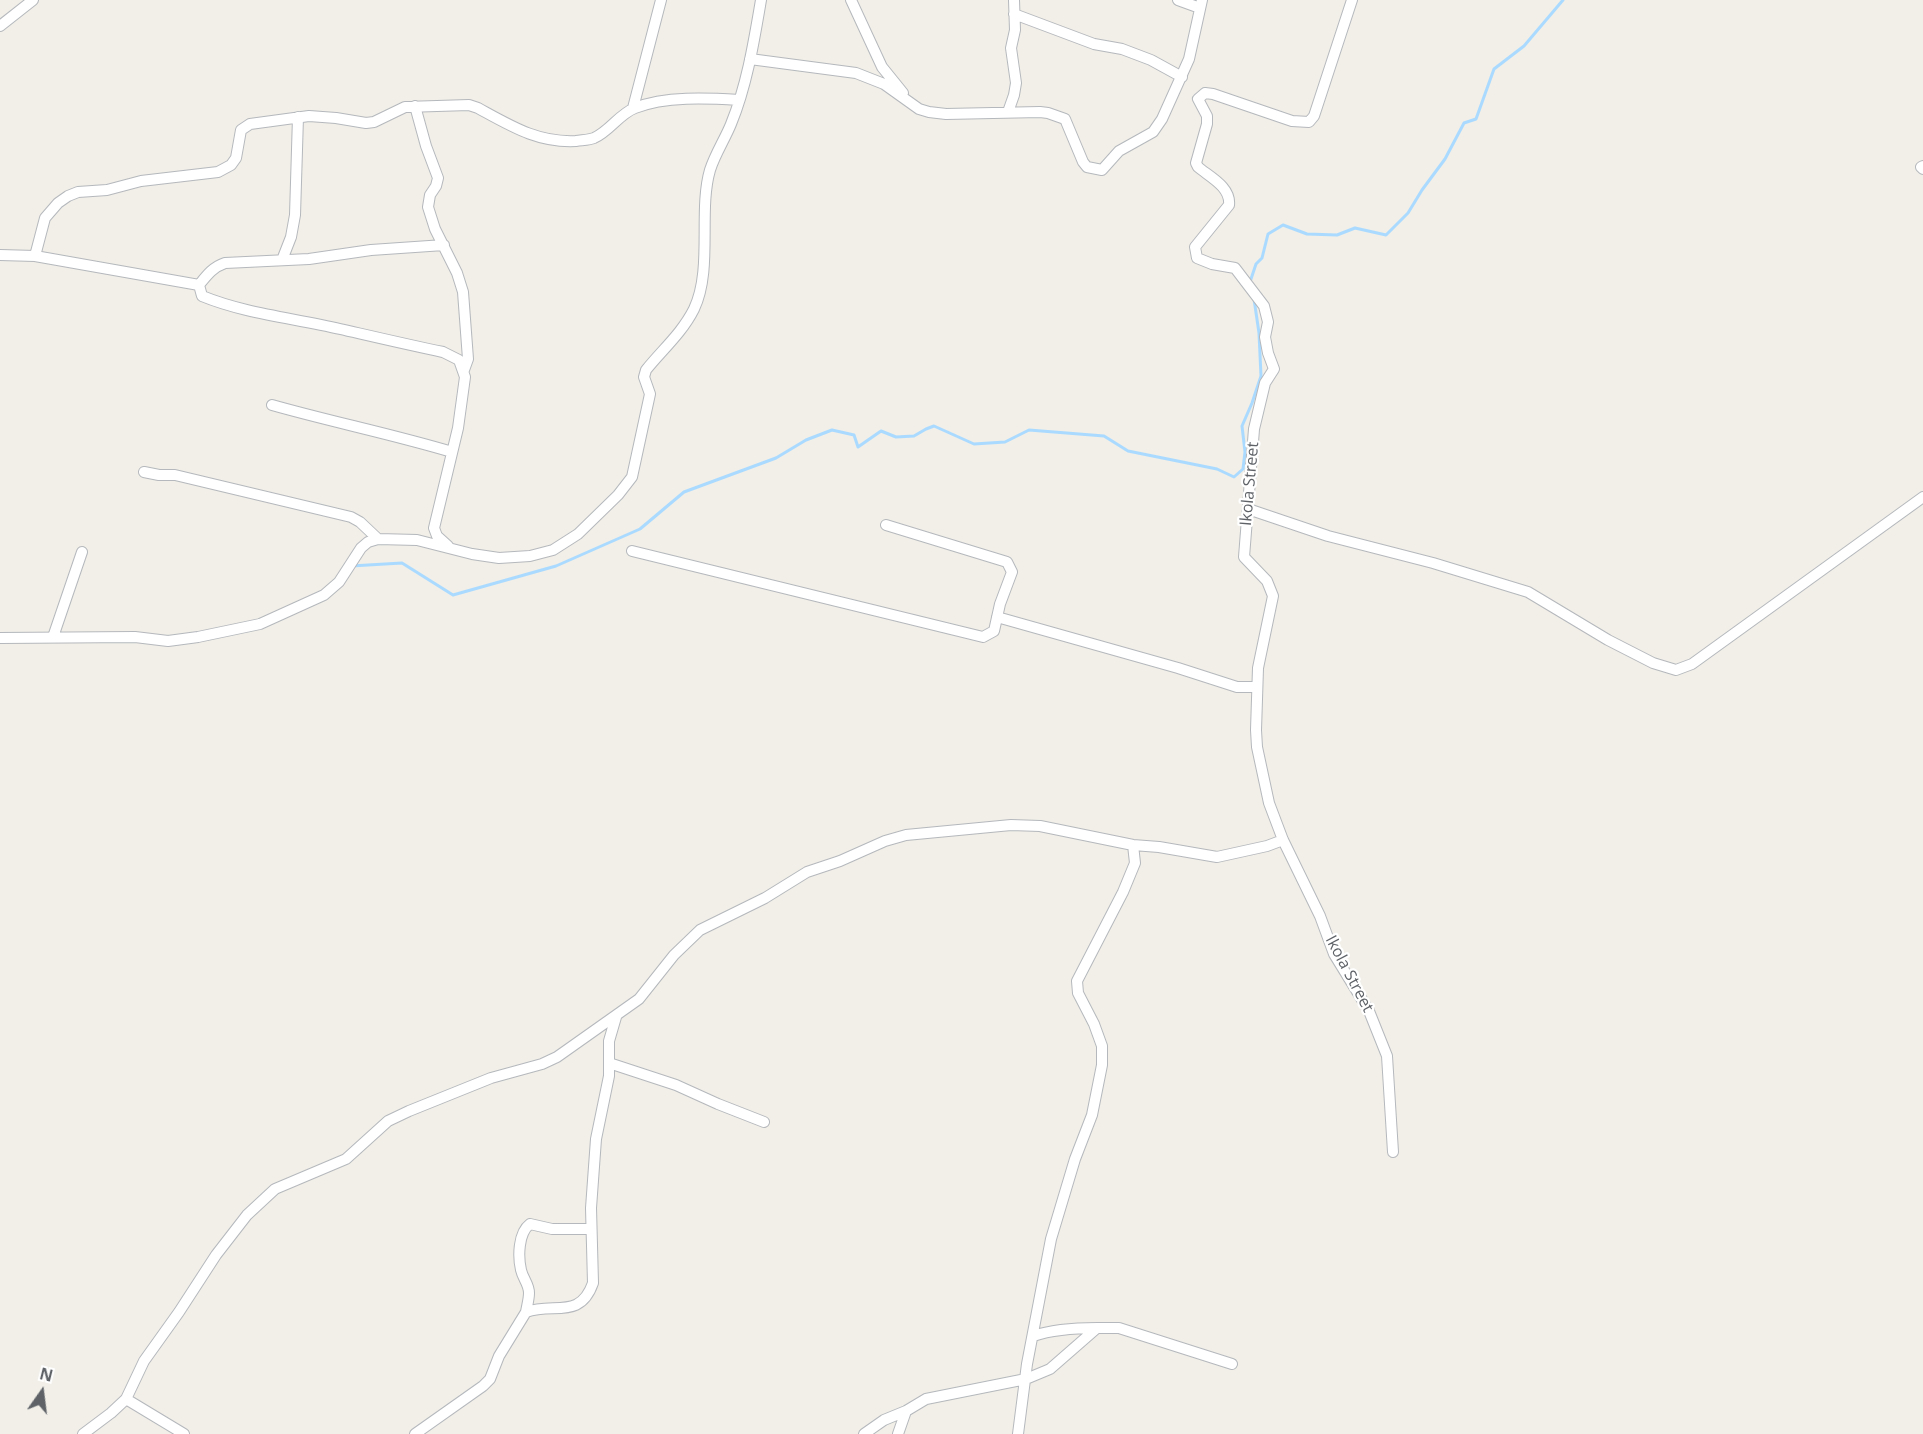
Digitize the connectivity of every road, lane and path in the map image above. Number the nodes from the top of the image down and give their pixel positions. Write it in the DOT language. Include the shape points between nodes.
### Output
graph roads {
  1 [pos="33,0"];
  2 [pos="661,0"];
  3 [pos="761,0"];
  4 [pos="851,0"];
  5 [pos="1014,0"];
  6 [pos="1178,0"];
  7 [pos="1352,0"];
  8 [pos="1201,4"];
  9 [pos="1014,14"];
  10 [pos="0,26"];
  11 [pos="750,59"];
  12 [pos="1182,77"];
  13 [pos="739,100"];
  14 [pos="909,101"];
  15 [pos="415,106"];
  16 [pos="633,108"];
  17 [pos="1008,112"];
  18 [pos="298,117"];
  19 [pos="444,245"];
  20 [pos="0,255"];
  21 [pos="35,256"];
  22 [pos="282,260"];
  23 [pos="199,285"];
  24 [pos="464,370"];
  25 [pos="272,405"];
  26 [pos="452,452"];
  27 [pos="144,472"];
  28 [pos="1923,497"];
  29 [pos="1248,509"];
  30 [pos="886,525"];
  31 [pos="378,538"];
  32 [pos="451,548"];
  33 [pos="632,551"];
  34 [pos="82,552"];
  35 [pos="997,617"];
  36 [pos="53,637"];
  37 [pos="0,638"];
  38 [pos="1257,687"];
  39 [pos="1283,840"];
  40 [pos="1133,845"];
  41 [pos="616,1017"];
  42 [pos="609,1063"];
  43 [pos="764,1122"];
  44 [pos="1393,1152"];
  45 [pos="591,1229"];
  46 [pos="526,1312"];
  47 [pos="1097,1328"];
  48 [pos="1033,1336"];
  49 [pos="1232,1364"];
  50 [pos="1026,1379"];
  51 [pos="126,1399"];
  52 [pos="906,1411"];
  53 [pos="83,1434"];
  54 [pos="183,1434"];
  55 [pos="415,1434"];
  56 [pos="864,1434"];
  57 [pos="898,1434"];
  58 [pos="1018,1434"];
  1 -- 10 [label="street"];
  2 -- 16 [label="street"];
  3 -- 11 [label="street"];
  4 -- 14 [label="street" via="882,67"];
  5 -- 9 [label="street"];
  6 -- 8 [label="street"];
  7 -- 29 [label="street, Ikola Street" via="1310,122 1292,121 1213,94 1205,93 1198,99 1207,124 1196,163 1221,185 1230,199 1196,247 1197,258 1235,268 1264,306 1268,322 1265,337 1274,369 1265,383 1254,429"];
  8 -- 12 [label="street"];
  9 -- 12 [label="street" via="1094,44 1122,49"];
  9 -- 17 [label="street" via="1011,48 1016,83"];
  11 -- 13 [label="street"];
  11 -- 14 [label="street" via="856,73 884,84"];
  12 -- 17 [label="street" via="1153,132 1119,151 1102,170 1087,167 1083,162 1065,119 1048,113"];
  13 -- 16 [label="street" via="678,99"];
  13 -- 32 [label="street" via="711,169 701,281 694,309 644,376 650,394 632,477 578,534 553,550 500,558"];
  14 -- 17 [label="street" via="919,109 946,114"];
  15 -- 16 [label="street" via="469,105 536,137 555,141 593,139"];
  15 -- 18 [label="street" via="366,123"];
  15 -- 19 [label="street" via="437,173 428,207"];
  18 -- 21 [label="street" via="244,127 236,158 218,172 141,181 68,196 45,218"];
  18 -- 22 [label="street" via="295,215"];
  19 -- 22 [label="street"];
  19 -- 24 [label="street" via="463,292 468,359"];
  20 -- 21 [label="street"];
  21 -- 23 [label="street"];
  22 -- 23 [label="street" via="218,265"];
  23 -- 24 [label="street" via="202,296 215,301 443,352 459,360"];
  24 -- 26 [label="street"];
  25 -- 26 [label="street"];
  26 -- 32 [label="street" via="434,528"];
  27 -- 31 [label="street" via="176,475 351,517"];
  28 -- 29 [label="street" via="1692,664 1676,670 1608,640 1528,592 1328,536"];
  29 -- 38 [label="street, Ikola Street" via="1244,557 1267,581 1273,596"];
  30 -- 35 [label="street" via="1007,562 1012,572"];
  31 -- 32 [label="street" via="417,540"];
  31 -- 36 [label="street" via="361,549 339,582 324,595 260,624 168,641"];
  33 -- 35 [label="street" via="983,636 994,631"];
  34 -- 36 [label="street"];
  35 -- 38 [label="street" via="1237,687"];
  36 -- 37 [label="street"];
  38 -- 39 [label="street, Ikola Street" via="1257,747 1269,803"];
  39 -- 40 [label="street" via="1217,857"];
  39 -- 44 [label="street, Ikola Street" via="1334,954 1369,1011 1387,1056"];
  40 -- 41 [label="street" via="1040,826 1011,825 906,835 885,841 807,872 700,930 639,999"];
  40 -- 48 [label="street" via="1135,863 1077,981 1078,993 1102,1046 1102,1065 1092,1115 1051,1239"];
  41 -- 42 [label="street" via="609,1041"];
  41 -- 51 [label="street" via="542,1064 491,1078 388,1121 346,1159 275,1189 247,1215 216,1255 144,1361"];
  42 -- 43 [label="street" via="676,1085"];
  42 -- 45 [label="street" via="596,1139"];
  45 -- 46 [label="street" via="593,1283 589,1293 578,1305 567,1309 546,1307"];
  45 -- 46 [label="street" via="552,1229 530,1224 525,1228 520,1259 530,1295"];
  46 -- 55 [label="street" via="483,1386"];
  47 -- 48 [label="street" via="1069,1328"];
  47 -- 49 [label="street" via="1119,1328"];
  47 -- 50 [label="street" via="1050,1369"];
  48 -- 50 [label="street"];
  50 -- 52 [label="street" via="926,1398"];
  50 -- 58 [label="street"];
  51 -- 53 [label="street"];
  51 -- 54 [label="street"];
  52 -- 56 [label="street"];
  52 -- 57 [label="street"];
}
